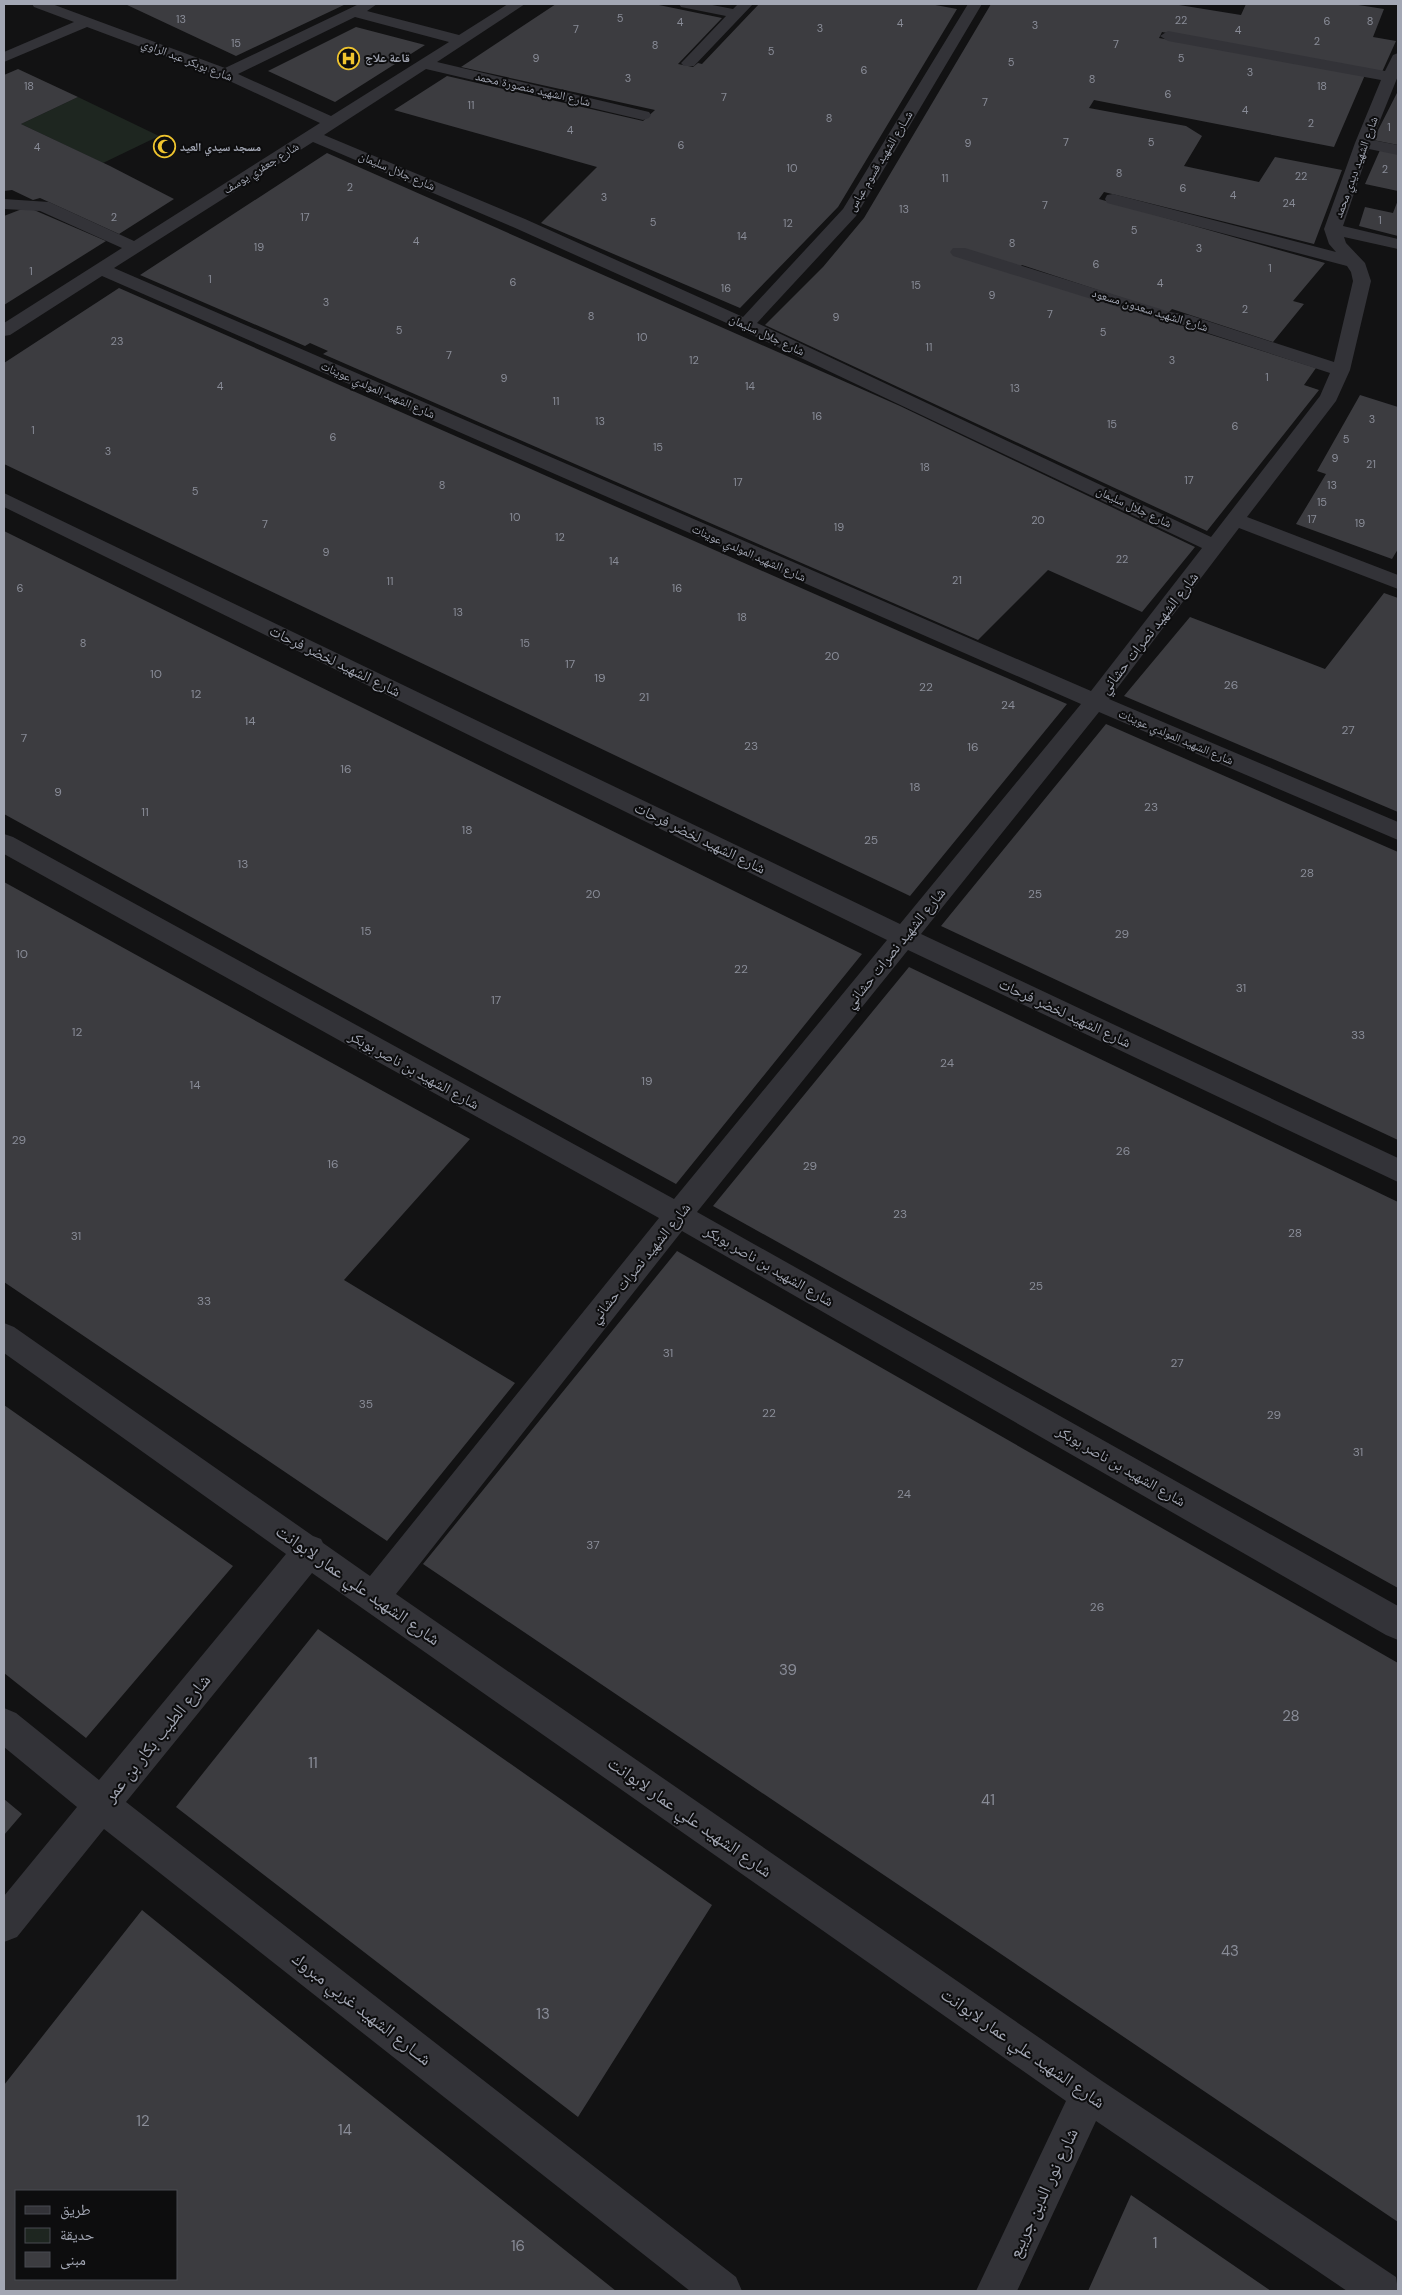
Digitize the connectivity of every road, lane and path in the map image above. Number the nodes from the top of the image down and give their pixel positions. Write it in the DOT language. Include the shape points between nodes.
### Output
graph roads {
  1 [pos="39,4"];
  2 [pos="370,4"];
  3 [pos="518,4"];
  4 [pos="686,4"];
  5 [pos="974,4"];
  6 [pos="741,9"];
  7 [pos="354,12"];
  8 [pos="87,22"];
  9 [pos="1168,36"];
  10 [pos="460,40"];
  11 [pos="4,57"];
  12 [pos="1398,58"];
  13 [pos="689,63"];
  14 [pos="424,64"];
  15 [pos="226,74"];
  16 [pos="1393,75"];
  17 [pos="643,115"];
  18 [pos="333,123"];
  19 [pos="313,136"];
  20 [pos="1363,143"];
  21 [pos="1398,150"];
  22 [pos="1113,199"];
  23 [pos="4,204"];
  24 [pos="1333,229"];
  25 [pos="1398,244"];
  26 [pos="136,248"];
  27 [pos="959,252"];
  28 [pos="1358,267"];
  29 [pos="101,269"];
  30 [pos="746,325"];
  31 [pos="4,331"];
  32 [pos="1341,370"];
  33 [pos="4,499"];
  34 [pos="1236,520"];
  35 [pos="1216,547"];
  36 [pos="1398,582"];
  37 [pos="1094,703"];
  38 [pos="1398,832"];
  39 [pos="4,843"];
  40 [pos="904,937"];
  41 [pos="1398,1170"];
  42 [pos="678,1215"];
  43 [pos="4,1336"];
  44 [pos="310,1550"];
  45 [pos="373,1597"];
  46 [pos="1398,1624"];
  47 [pos="4,1725"];
  48 [pos="102,1805"];
  49 [pos="4,1924"];
  50 [pos="1089,2094"];
  51 [pos="722,2291"];
  52 [pos="996,2291"];
  53 [pos="1382,2291"];
  1 -- 8 [label="street, شارع بوبكر عبد الراوي"];
  2 -- 7 [label="street"];
  3 -- 10 [label="street, شارع جعفري يوسف"];
  4 -- 6 [label="street"];
  5 -- 30 [label="street, شــارع الشهيد قسوم عباس" via="850,212"];
  6 -- 13 [label="street"];
  7 -- 10 [label="street"];
  7 -- 15 [label="street"];
  8 -- 11 [label="street"];
  8 -- 15 [label="street, شارع بوبكر عبد الراوي"];
  9 -- 16 [label="street"];
  10 -- 14 [label="street, شارع جعفري يوسف"];
  12 -- 16 [label="street, شارع الشهيد ديدي محمد"];
  14 -- 17 [label="street, شارع الشهيد منصورة محمد"];
  14 -- 18 [label="street, شارع جعفري يوسف"];
  15 -- 18 [label="street, شارع بوبكر عبد الراوي"];
  16 -- 20 [label="street, شارع الشهيد ديدي محمد"];
  18 -- 19 [label="street, شارع جعفري يوسف"];
  19 -- 26 [label="street, شارع جعفري يوسف"];
  19 -- 30 [label="street, شارع جلال سليمان" via="519,223"];
  20 -- 21 [label="street"];
  20 -- 24 [label="street, شارع الشهيد ديدي محمد"];
  22 -- 28 [label="street"];
  23 -- 26 [label="street" via="43,206"];
  24 -- 25 [label="street"];
  24 -- 28 [label="street, شارع الشهيد ديدي محمد" via="1338,244"];
  26 -- 29 [label="street, شارع جعفري يوسف"];
  27 -- 32 [label="street, شارع الشهيد سعدون مسعود"];
  28 -- 32 [label="street, شارع الشهيد نصرات حشاني" via="1362,281"];
  29 -- 31 [label="street, شارع جعفري يوسف"];
  29 -- 37 [label="street, شارع الشهيد المولدي عوينات"];
  30 -- 35 [label="street, شارع جلال سليمان"];
  32 -- 34 [label="street, شارع الشهيد نصرات حشاني" via="1329,397"];
  33 -- 40 [label="street, شارع الشهيد لخضر فرحات"];
  34 -- 35 [label="street, شارع الشهيد نصرات حشاني"];
  34 -- 36 [label="street"];
  35 -- 37 [label="street, شارع الشهيد نصرات حشاني"];
  37 -- 38 [label="street, شارع الشهيد المولدي عوينات"];
  37 -- 40 [label="street, شارع الشهيد نصرات حشاني"];
  39 -- 42 [label="street, شارع الشهيد بن ناصر بوبكر"];
  40 -- 41 [label="street, شارع الشهيد لخضر فرحات"];
  40 -- 42 [label="street, شارع الشهيد نصرات حشاني"];
  42 -- 45 [label="street, شارع الشهيد نصرات حشاني"];
  42 -- 46 [label="street, شارع الشهيد بن ناصر بوبكر"];
  43 -- 44 [label="street, شارع الشهيد علي عمار لابوانت"];
  44 -- 45 [label="street, شارع الشهيد علي عمار لابوانت"];
  44 -- 48 [label="street, شارع الطيب بكار بن عمر"];
  45 -- 50 [label="street, شارع الشهيد علي عمار لابوانت"];
  47 -- 48 [label="street, شــارع الشهيد غربي مبروك"];
  48 -- 49 [label="street, شارع الطيب بكار بن عمر"];
  48 -- 51 [label="street, شــارع الشهيد غربي مبروك"];
  50 -- 52 [label="street, شارع نور الدين جريبع"];
  50 -- 53 [label="street, شارع الشهيد علي عمار لابوانت"];
}
